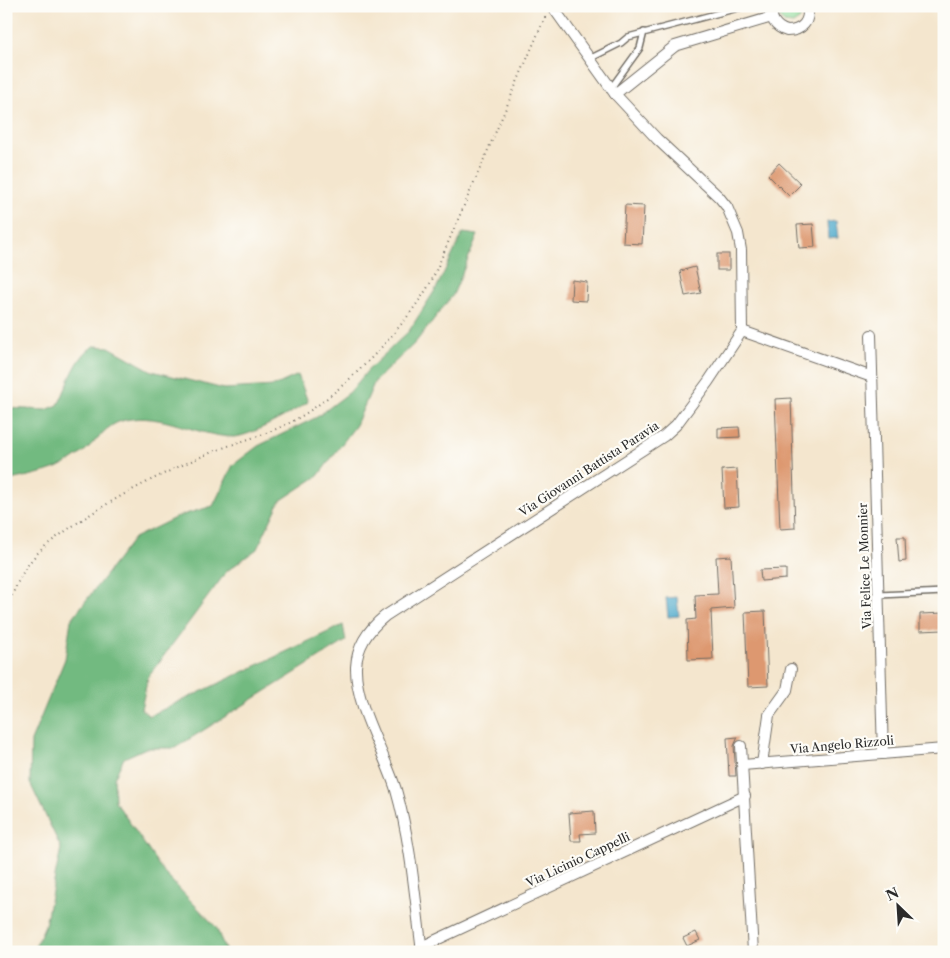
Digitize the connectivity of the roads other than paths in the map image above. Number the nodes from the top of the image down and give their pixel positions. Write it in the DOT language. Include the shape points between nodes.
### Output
graph roads {
  1 [pos="746,6"];
  2 [pos="773,6"];
  3 [pos="807,6"];
  4 [pos="550,9"];
  5 [pos="772,17"];
  6 [pos="644,32"];
  7 [pos="589,59"];
  8 [pos="613,91"];
  9 [pos="742,332"];
  10 [pos="871,335"];
  11 [pos="872,376"];
  12 [pos="944,592"];
  13 [pos="878,595"];
  14 [pos="791,669"];
  15 [pos="742,746"];
  16 [pos="944,750"];
  17 [pos="883,754"];
  18 [pos="762,764"];
  19 [pos="743,766"];
  20 [pos="745,796"];
  21 [pos="421,949"];
  22 [pos="753,952"];
  1 -- 6 [label="lane"];
  2 -- 5 [label="street"];
  3 -- 5 [label="street" via="806,23 794,31 780,29"];
  4 -- 7 [label="street"];
  5 -- 8 [label="street" via="675,46"];
  6 -- 7 [label="lane" via="628,37"];
  6 -- 8 [label="lane" via="640,48"];
  7 -- 8 [label="street"];
  8 -- 9 [label="street" via="727,207 741,250"];
  9 -- 11 [label="street"];
  9 -- 21 [label="street, Via Giovanni Battista Paravia" via="676,425 664,436 399,606 376,623 364,639 357,659 357,678 400,806"];
  10 -- 11 [label="street, Via Felice Le Monnier"];
  11 -- 13 [label="street, Via Felice Le Monnier"];
  12 -- 13 [label="lane"];
  13 -- 17 [label="street, Via Felice Le Monnier"];
  14 -- 18 [label="street" via="787,690 769,715"];
  15 -- 19 [label="street"];
  16 -- 17 [label="street, Via Angelo Rizzoli"];
  17 -- 18 [label="street, Via Angelo Rizzoli"];
  18 -- 19 [label="street, Via Angelo Rizzoli"];
  19 -- 20 [label="street"];
  20 -- 21 [label="street, Via Licinio Cappelli"];
  20 -- 22 [label="street"];
}
